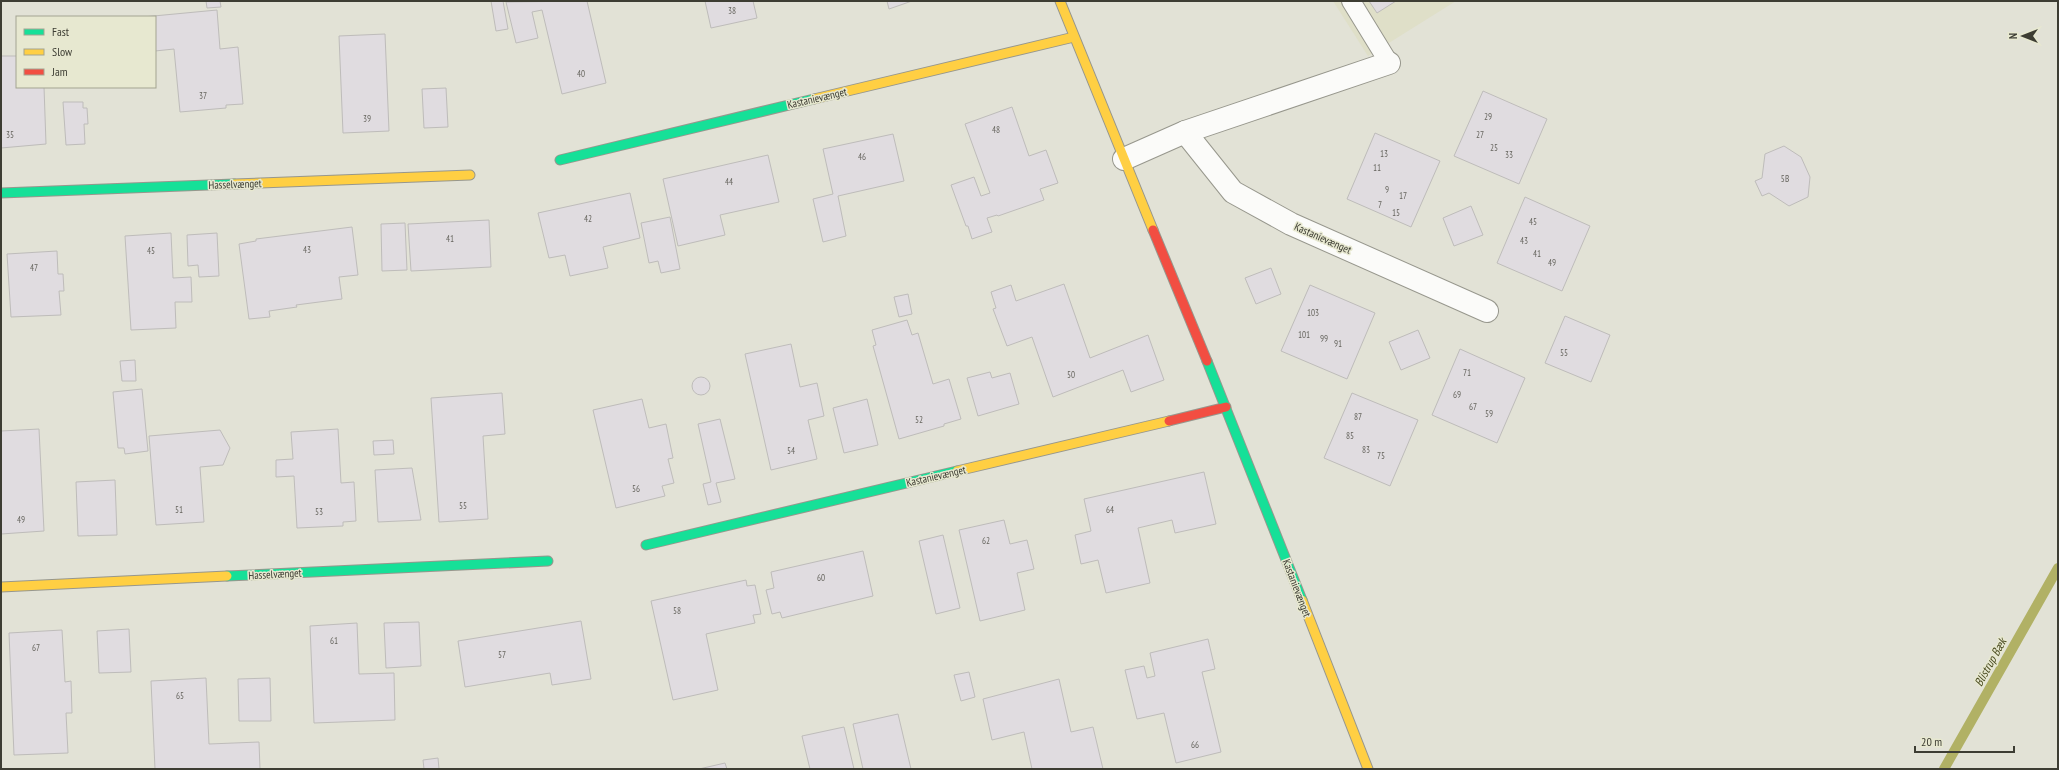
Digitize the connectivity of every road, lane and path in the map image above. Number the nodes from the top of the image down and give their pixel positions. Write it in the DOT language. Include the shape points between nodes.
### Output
graph roads {
  1 [pos="1060,1"];
  2 [pos="1352,1"];
  3 [pos="1074,37"];
  4 [pos="1389,63"];
  5 [pos="1185,132"];
  6 [pos="1124,159"];
  7 [pos="560,160"];
  8 [pos="470,175"];
  9 [pos="1,193"];
  10 [pos="1487,311"];
  11 [pos="1226,407"];
  12 [pos="646,545"];
  13 [pos="548,560"];
  14 [pos="1,587"];
  15 [pos="1368,769"];
  1 -- 3 [label="street, Kastanievænget"];
  2 -- 4 [label="lane"];
  3 -- 6 [label="street, Kastanievænget"];
  3 -- 7 [label="street, Kastanievænget"];
  4 -- 5 [label="street"];
  5 -- 6 [label="street"];
  5 -- 10 [label="street, Kastanievænget" via="1233,192 1291,224"];
  6 -- 11 [label="street, Kastanievænget"];
  8 -- 9 [label="street, Hasselvænget"];
  11 -- 12 [label="street, Kastanievænget"];
  11 -- 15 [label="street, Kastanievænget"];
  13 -- 14 [label="street, Hasselvænget"];
}
